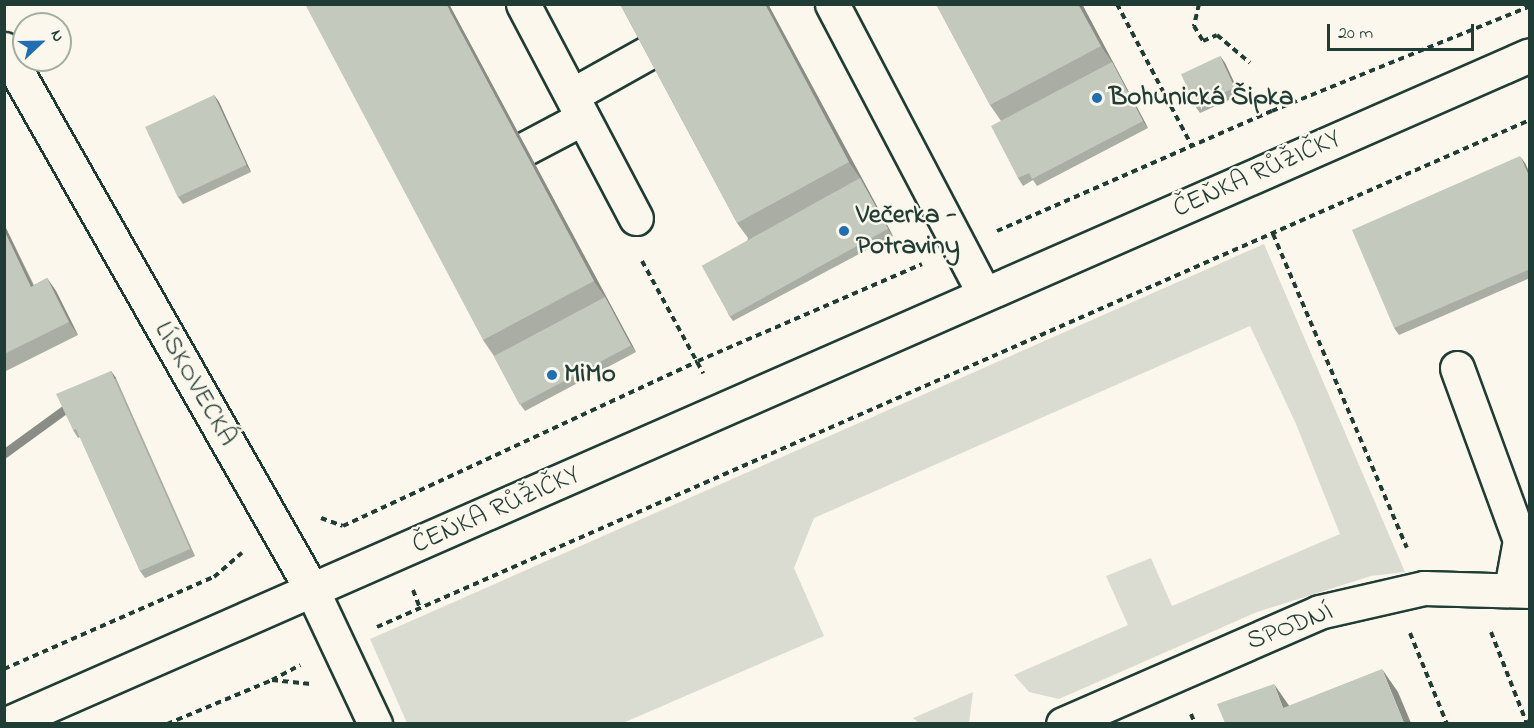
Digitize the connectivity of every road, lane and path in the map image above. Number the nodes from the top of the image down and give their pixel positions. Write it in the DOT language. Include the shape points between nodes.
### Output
graph roads {
  1 [pos="524,4"];
  2 [pos="832,4"];
  3 [pos="1117,4"];
  4 [pos="1199,4"];
  5 [pos="1530,6"];
  6 [pos="4,49"];
  7 [pos="649,52"];
  8 [pos="1530,55"];
  9 [pos="1250,63"];
  10 [pos="578,107"];
  11 [pos="1530,120"];
  12 [pos="1192,146"];
  13 [pos="526,148"];
  14 [pos="636,218"];
  15 [pos="1273,234"];
  16 [pos="962,247"];
  17 [pos="984,294"];
  18 [pos="698,361"];
  19 [pos="1457,368"];
  20 [pos="720,411"];
  21 [pos="312,513"];
  22 [pos="243,549"];
  23 [pos="1424,588"];
  24 [pos="312,590"];
  25 [pos="1520,590"];
  26 [pos="1500,628"];
  27 [pos="1479,629"];
  28 [pos="1490,629"];
  29 [pos="1410,632"];
  30 [pos="1421,632"];
  31 [pos="1398,633"];
  32 [pos="339,643"];
  33 [pos="4,669"];
  34 [pos="272,680"];
  35 [pos="321,686"];
  36 [pos="1200,706"];
  37 [pos="1180,715"];
  38 [pos="6,723"];
  39 [pos="167,723"];
  40 [pos="375,723"];
  41 [pos="1063,723"];
  42 [pos="1447,723"];
  43 [pos="1527,723"];
  1 -- 10 [label="street"];
  2 -- 16 [label="street"];
  3 -- 12 [label="path"];
  4 -- 9 [label="path" via="1194,26 1203,41 1216,35"];
  5 -- 12 [label="path"];
  6 -- 24 [label="street, LÍSKOVECKÁ"];
  7 -- 10 [label="street"];
  8 -- 17 [label="street, ČEŇKA RŮŽIČKY"];
  10 -- 13 [label="street"];
  10 -- 14 [label="street"];
  11 -- 15 [label="path"];
  12 -- 16 [label="path"];
  14 -- 18 [label="path" via="632,241"];
  15 -- 23 [label="path"];
  15 -- 32 [label="path"];
  16 -- 17 [label="street"];
  16 -- 18 [label="path"];
  17 -- 20 [label="street, ČEŇKA RŮŽIČKY"];
  18 -- 20 [label="path"];
  18 -- 21 [label="path" via="343,526"];
  19 -- 25 [label="street" via="1520,540"];
  20 -- 24 [label="street, ČEŇKA RŮŽIČKY"];
  22 -- 33 [label="path" via="240,558 214,577"];
  23 -- 25 [label="street, SPODNÍ"];
  23 -- 41 [label="street, SPODNÍ" via="1319,612"];
  24 -- 32 [label="street, LÍSKOVECKÁ"];
  24 -- 38 [label="street, ČEŇKA RŮŽIČKY"];
  26 -- 28 [label="path"];
  27 -- 28 [label="path"];
  28 -- 43 [label="path"];
  29 -- 30 [label="path"];
  29 -- 31 [label="path"];
  29 -- 42 [label="path"];
  32 -- 34 [label="path"];
  32 -- 40 [label="street, LÍSKOVECKÁ"];
  34 -- 35 [label="path"];
  34 -- 39 [label="path"];
  36 -- 37 [label="path"];
}
